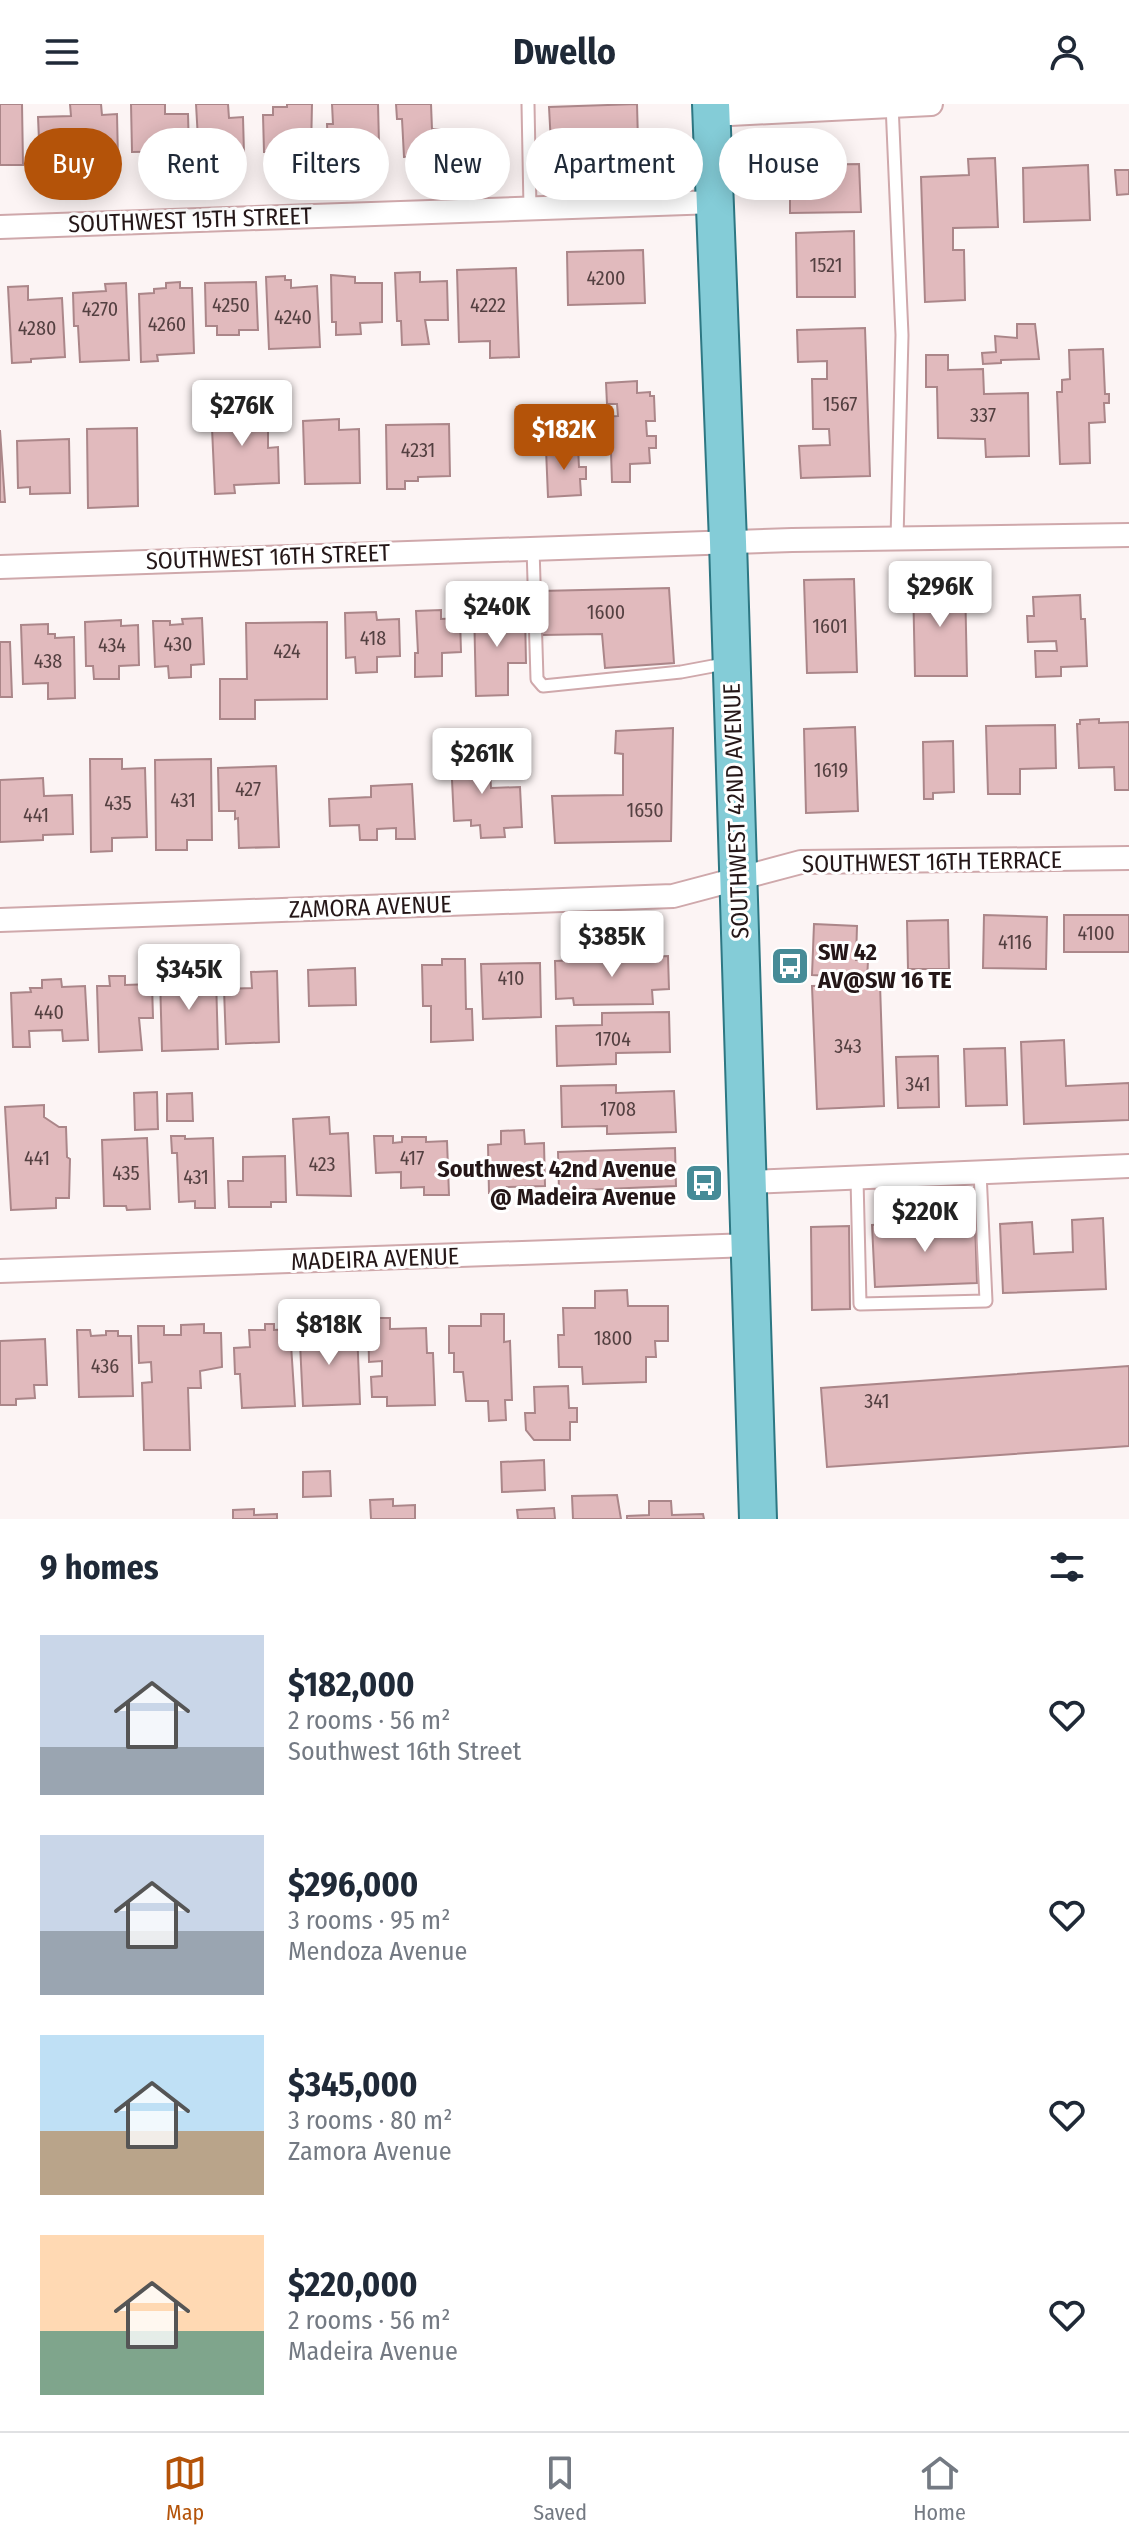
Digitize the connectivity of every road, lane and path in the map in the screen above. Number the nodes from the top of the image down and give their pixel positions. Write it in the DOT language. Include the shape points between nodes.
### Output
graph roads {
  1 [pos="528,104"];
  2 [pos="931,104"];
  3 [pos="892,105"];
  4 [pos="711,109"];
  5 [pos="715,202"];
  6 [pos="530,208"];
  7 [pos="0,227"];
  8 [pos="1129,535"];
  9 [pos="897,539"];
  10 [pos="728,542"];
  11 [pos="533,548"];
  12 [pos="0,567"];
  13 [pos="731,663"];
  14 [pos="1129,858"];
  15 [pos="737,879"];
  16 [pos="0,920"];
  17 [pos="1129,1166"];
  18 [pos="980,1172"];
  19 [pos="857,1179"];
  20 [pos="748,1182"];
  21 [pos="751,1245"];
  22 [pos="0,1271"];
  23 [pos="758,1519"];
  1 -- 6 [label="lane"];
  2 -- 3 [label="street"];
  3 -- 4 [label="street"];
  3 -- 9 [label="lane" via="902,335"];
  4 -- 5 [label="main road, SOUTHWEST 42ND AVENUE"];
  5 -- 6 [label="street, SOUTHWEST 15TH STREET"];
  5 -- 10 [label="main road, SOUTHWEST 42ND AVENUE"];
  6 -- 7 [label="street, SOUTHWEST 15TH STREET"];
  8 -- 9 [label="street, SOUTHWEST 16TH STREET"];
  9 -- 10 [label="street, SOUTHWEST 16TH STREET"];
  10 -- 11 [label="street, SOUTHWEST 16TH STREET"];
  10 -- 13 [label="main road, SOUTHWEST 42ND AVENUE"];
  11 -- 12 [label="street, SOUTHWEST 16TH STREET"];
  11 -- 13 [label="lane" via="537,679 543,686"];
  13 -- 15 [label="main road, SOUTHWEST 42ND AVENUE"];
  14 -- 15 [label="street, SOUTHWEST 16TH TERRACE" via="801,862"];
  15 -- 16 [label="street, ZAMORA AVENUE" via="673,896"];
  15 -- 20 [label="main road, SOUTHWEST 42ND AVENUE"];
  17 -- 18 [label="street"];
  18 -- 19 [label="street"];
  18 -- 19 [label="lane" via="986,1301 860,1304"];
  19 -- 20 [label="street"];
  20 -- 21 [label="main road, SOUTHWEST 42ND AVENUE"];
  21 -- 22 [label="street, MADEIRA AVENUE"];
  21 -- 23 [label="main road, SOUTHWEST 42ND AVENUE"];
}
